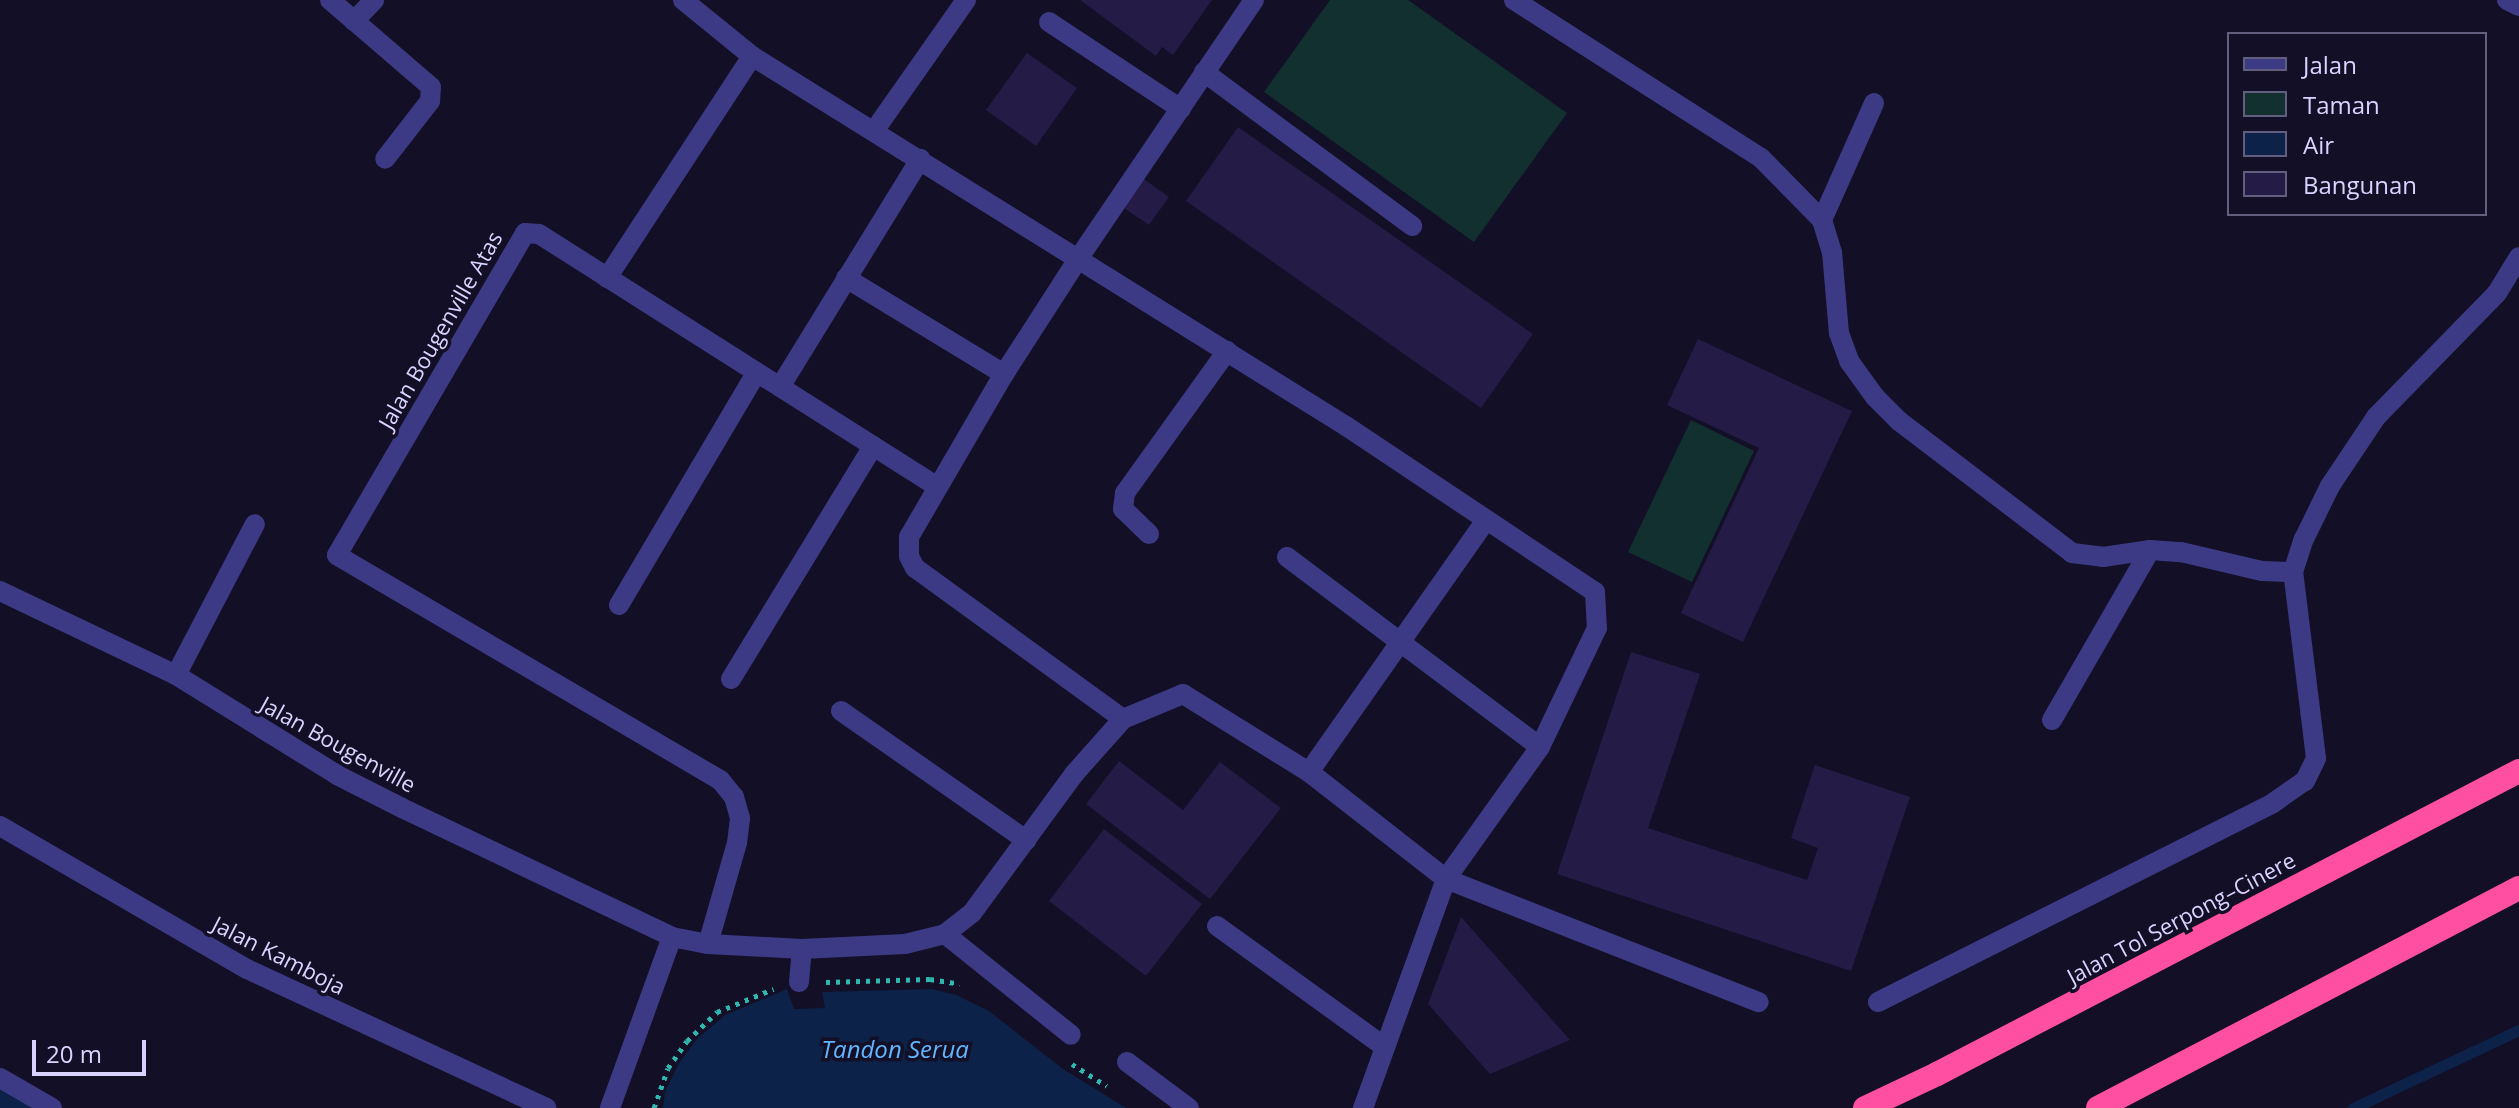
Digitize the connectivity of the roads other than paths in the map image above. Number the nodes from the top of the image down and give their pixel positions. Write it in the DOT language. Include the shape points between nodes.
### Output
graph roads {
  1 [pos="330,0"];
  2 [pos="374,0"];
  3 [pos="683,0"];
  4 [pos="966,0"];
  5 [pos="1254,0"];
  6 [pos="1514,0"];
  7 [pos="2507,0"];
  8 [pos="2519,6"];
  9 [pos="354,21"];
  10 [pos="1049,22"];
  11 [pos="752,56"];
  12 [pos="1204,72"];
  13 [pos="1874,103"];
  14 [pos="1181,109"];
  15 [pos="874,131"];
  16 [pos="385,159"];
  17 [pos="920,159"];
  18 [pos="1822,220"];
  19 [pos="1412,226"];
  20 [pos="2519,257"];
  21 [pos="1078,259"];
  22 [pos="607,278"];
  23 [pos="846,278"];
  24 [pos="1227,351"];
  25 [pos="756,373"];
  26 [pos="1004,374"];
  27 [pos="780,387"];
  28 [pos="873,446"];
  29 [pos="938,487"];
  30 [pos="1486,520"];
  31 [pos="255,524"];
  32 [pos="1149,534"];
  33 [pos="2150,550"];
  34 [pos="1287,557"];
  35 [pos="2293,572"];
  36 [pos="0,591"];
  37 [pos="619,605"];
  38 [pos="1400,641"];
  39 [pos="176,675"];
  40 [pos="731,679"];
  41 [pos="841,711"];
  42 [pos="1123,719"];
  43 [pos="2052,720"];
  44 [pos="1540,747"];
  45 [pos="2519,771"];
  46 [pos="1309,772"];
  47 [pos="0,826"];
  48 [pos="1026,840"];
  49 [pos="1446,879"];
  50 [pos="2519,888"];
  51 [pos="1217,926"];
  52 [pos="665,933"];
  53 [pos="945,934"];
  54 [pos="708,944"];
  55 [pos="802,949"];
  56 [pos="799,982"];
  57 [pos="1759,1002"];
  58 [pos="1878,1002"];
  59 [pos="1071,1035"];
  60 [pos="1385,1047"];
  61 [pos="1127,1062"];
  62 [pos="0,1078"];
  63 [pos="52,1108"];
  64 [pos="546,1108"];
  65 [pos="610,1108"];
  66 [pos="1189,1108"];
  67 [pos="1363,1108"];
  68 [pos="1865,1108"];
  69 [pos="2098,1108"];
  1 -- 9 [label="street"];
  2 -- 9 [label="street"];
  3 -- 11 [label="street"];
  4 -- 15 [label="street"];
  5 -- 12 [label="street"];
  6 -- 18 [label="street" via="1761,158"];
  7 -- 8 [label="street"];
  9 -- 16 [label="street" via="424,81 433,95"];
  10 -- 14 [label="street"];
  11 -- 15 [label="street"];
  11 -- 22 [label="street"];
  12 -- 14 [label="street"];
  12 -- 19 [label="street"];
  13 -- 18 [label="street"];
  14 -- 21 [label="street"];
  15 -- 17 [label="street"];
  17 -- 21 [label="street"];
  17 -- 23 [label="street"];
  18 -- 33 [label="street" via="1832,252 1839,333 1849,361 1875,397 2072,553 2103,557"];
  20 -- 35 [label="street" via="2497,293 2376,417 2330,486"];
  21 -- 24 [label="street"];
  21 -- 26 [label="street"];
  22 -- 25 [label="street, Jalan Bougenville Atas"];
  22 -- 54 [label="street, Jalan Bougenville Atas" via="539,234 525,233 337,555 720,780 734,797 740,818"];
  23 -- 26 [label="street"];
  23 -- 27 [label="street"];
  24 -- 30 [label="street"];
  24 -- 32 [label="street" via="1125,493 1123,509"];
  25 -- 27 [label="street, Jalan Bougenville Atas"];
  25 -- 37 [label="street"];
  26 -- 29 [label="street"];
  27 -- 28 [label="street, Jalan Bougenville Atas"];
  28 -- 29 [label="street, Jalan Bougenville Atas"];
  28 -- 40 [label="street"];
  29 -- 42 [label="street" via="909,537 915,568"];
  30 -- 38 [label="street"];
  30 -- 44 [label="street" via="1595,592 1597,628"];
  31 -- 39 [label="street"];
  33 -- 35 [label="street"];
  33 -- 43 [label="street"];
  34 -- 38 [label="street"];
  35 -- 58 [label="street" via="2316,758 2305,781 2273,803"];
  36 -- 39 [label="street, Jalan Bougenville"];
  38 -- 44 [label="street"];
  38 -- 46 [label="street"];
  39 -- 52 [label="street, Jalan Bougenville" via="350,782"];
  41 -- 48 [label="street"];
  42 -- 46 [label="street" via="1183,694"];
  42 -- 48 [label="street"];
  44 -- 49 [label="street"];
  45 -- 68 [label="highway, Jalan Tol Serpong–Cinere"];
  46 -- 49 [label="street"];
  47 -- 64 [label="street, Jalan Kamboja" via="247,969"];
  48 -- 53 [label="street" via="972,913"];
  49 -- 57 [label="street"];
  49 -- 60 [label="street"];
  50 -- 69 [label="highway"];
  51 -- 60 [label="street"];
  52 -- 54 [label="street, Jalan Bougenville"];
  52 -- 65 [label="street"];
  53 -- 55 [label="street, Jalan Bougenville" via="905,944"];
  53 -- 59 [label="street"];
  54 -- 55 [label="street, Jalan Bougenville"];
  55 -- 56 [label="street"];
  60 -- 67 [label="street"];
  61 -- 66 [label="street"];
  62 -- 63 [label="street"];
}
